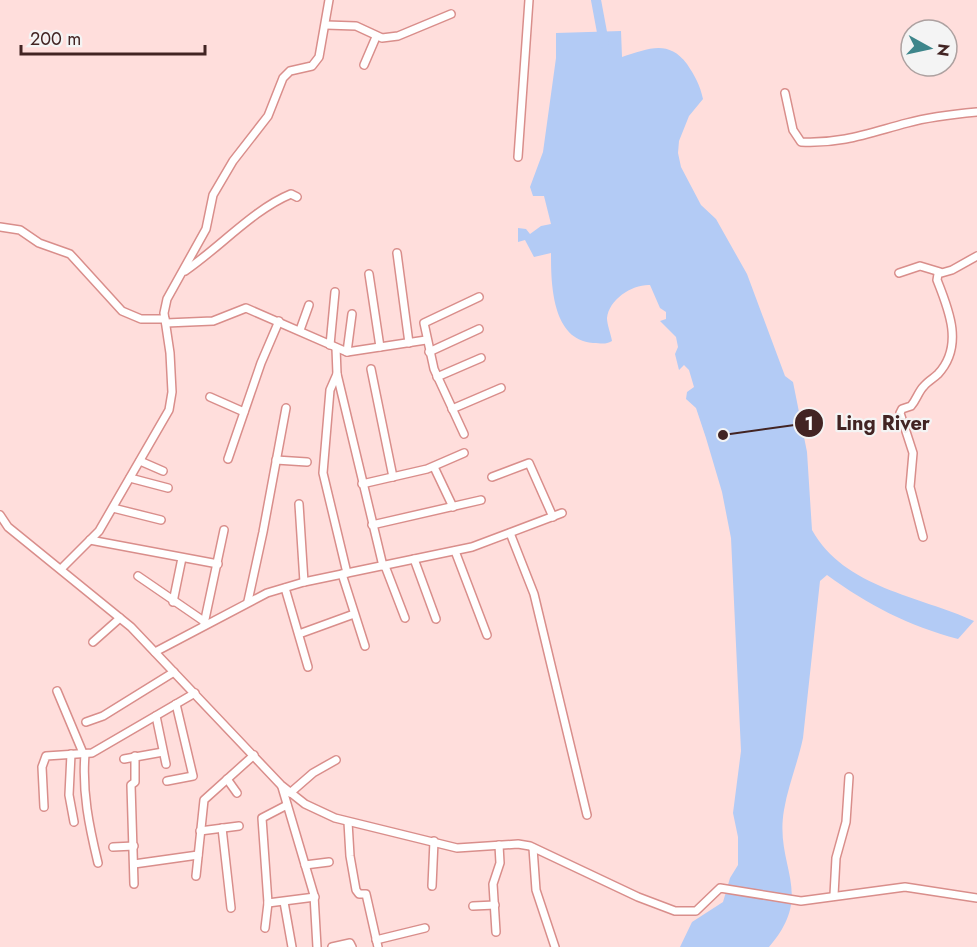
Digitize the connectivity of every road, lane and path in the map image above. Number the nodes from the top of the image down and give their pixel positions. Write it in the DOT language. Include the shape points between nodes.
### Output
graph roads {
  1 [pos="329,0"];
  2 [pos="529,0"];
  3 [pos="452,14"];
  4 [pos="326,25"];
  5 [pos="376,37"];
  6 [pos="364,65"];
  7 [pos="785,93"];
  8 [pos="977,112"];
  9 [pos="518,157"];
  10 [pos="297,197"];
  11 [pos="0,227"];
  12 [pos="397,253"];
  13 [pos="977,256"];
  14 [pos="183,272"];
  15 [pos="940,272"];
  16 [pos="369,273"];
  17 [pos="899,273"];
  18 [pos="335,292"];
  19 [pos="479,297"];
  20 [pos="309,305"];
  21 [pos="352,314"];
  22 [pos="166,321"];
  23 [pos="279,321"];
  24 [pos="479,328"];
  25 [pos="300,330"];
  26 [pos="426,340"];
  27 [pos="409,343"];
  28 [pos="333,347"];
  29 [pos="380,347"];
  30 [pos="347,352"];
  31 [pos="429,352"];
  32 [pos="481,358"];
  33 [pos="371,369"];
  34 [pos="337,374"];
  35 [pos="437,377"];
  36 [pos="501,388"];
  37 [pos="210,397"];
  38 [pos="286,408"];
  39 [pos="452,409"];
  40 [pos="244,412"];
  41 [pos="464,434"];
  42 [pos="464,453"];
  43 [pos="228,459"];
  44 [pos="276,460"];
  45 [pos="140,461"];
  46 [pos="307,462"];
  47 [pos="434,467"];
  48 [pos="163,471"];
  49 [pos="393,477"];
  50 [pos="492,477"];
  51 [pos="130,478"];
  52 [pos="362,484"];
  53 [pos="168,488"];
  54 [pos="482,500"];
  55 [pos="299,504"];
  56 [pos="453,507"];
  57 [pos="113,508"];
  58 [pos="562,513"];
  59 [pos="0,515"];
  60 [pos="553,517"];
  61 [pos="161,520"];
  62 [pos="372,525"];
  63 [pos="224,530"];
  64 [pos="510,533"];
  65 [pos="923,537"];
  66 [pos="90,540"];
  67 [pos="455,551"];
  68 [pos="182,558"];
  69 [pos="414,560"];
  70 [pos="218,564"];
  71 [pos="384,566"];
  72 [pos="61,569"];
  73 [pos="344,574"];
  74 [pos="138,576"];
  75 [pos="304,582"];
  76 [pos="285,588"];
  77 [pos="248,601"];
  78 [pos="173,602"];
  79 [pos="354,614"];
  80 [pos="120,618"];
  81 [pos="405,618"];
  82 [pos="436,619"];
  83 [pos="204,623"];
  84 [pos="299,634"];
  85 [pos="487,636"];
  86 [pos="93,642"];
  87 [pos="365,646"];
  88 [pos="155,652"];
  89 [pos="308,667"];
  90 [pos="174,672"];
  91 [pos="57,691"];
  92 [pos="195,693"];
  93 [pos="176,704"];
  94 [pos="156,716"];
  95 [pos="86,722"];
  96 [pos="164,752"];
  97 [pos="71,754"];
  98 [pos="84,754"];
  99 [pos="254,755"];
  100 [pos="135,756"];
  101 [pos="124,759"];
  102 [pos="336,760"];
  103 [pos="166,764"];
  104 [pos="849,777"];
  105 [pos="227,779"];
  106 [pos="166,781"];
  107 [pos="281,785"];
  108 [pos="237,793"];
  109 [pos="290,793"];
  110 [pos="287,805"];
  111 [pos="44,807"];
  112 [pos="587,815"];
  113 [pos="74,822"];
  114 [pos="348,822"];
  115 [pos="239,826"];
  116 [pos="222,828"];
  117 [pos="200,831"];
  118 [pos="434,842"];
  119 [pos="499,845"];
  120 [pos="134,846"];
  121 [pos="113,847"];
  122 [pos="534,848"];
  123 [pos="198,855"];
  124 [pos="329,862"];
  125 [pos="98,863"];
  126 [pos="134,864"];
  127 [pos="305,865"];
  128 [pos="196,876"];
  129 [pos="134,884"];
  130 [pos="432,886"];
  131 [pos="834,895"];
  132 [pos="315,897"];
  133 [pos="977,898"];
  134 [pos="284,902"];
  135 [pos="268,903"];
  136 [pos="495,905"];
  137 [pos="472,906"];
  138 [pos="231,908"];
  139 [pos="265,928"];
  140 [pos="425,928"];
  141 [pos="496,932"];
  142 [pos="377,943"];
  143 [pos="292,947"];
  144 [pos="317,947"];
  145 [pos="332,947"];
  146 [pos="352,947"];
  147 [pos="555,947"];
  1 -- 4 [label="street"];
  2 -- 9 [label="street"];
  3 -- 5 [label="street" via="398,36"];
  4 -- 5 [label="street" via="356,26"];
  4 -- 14 [label="street" via="315,63 286,73 267,116 218,185 206,229"];
  5 -- 6 [label="street"];
  7 -- 8 [label="street" via="793,130 801,142 843,141 907,123"];
  10 -- 14 [label="street" via="291,194 272,204"];
  11 -- 22 [label="street" via="20,230 39,243 70,254 129,315"];
  12 -- 27 [label="street"];
  13 -- 15 [label="street"];
  14 -- 22 [label="street" via="167,299"];
  15 -- 17 [label="street" via="920,266"];
  15 -- 65 [label="street" via="937,280 951,316 951,348 946,364 911,406 900,413 913,453 910,487"];
  16 -- 29 [label="street"];
  18 -- 28 [label="street"];
  19 -- 26 [label="street" via="424,323"];
  20 -- 25 [label="street"];
  21 -- 30 [label="street"];
  22 -- 23 [label="street" via="213,321 246,308"];
  22 -- 45 [label="street" via="169,410"];
  23 -- 25 [label="street"];
  23 -- 40 [label="street"];
  24 -- 31 [label="street"];
  25 -- 28 [label="street"];
  26 -- 27 [label="street"];
  26 -- 31 [label="street"];
  27 -- 29 [label="street"];
  28 -- 30 [label="street"];
  28 -- 34 [label="street"];
  29 -- 30 [label="street"];
  31 -- 35 [label="street"];
  32 -- 35 [label="street"];
  33 -- 49 [label="street"];
  34 -- 52 [label="street"];
  34 -- 73 [label="street" via="330,390 323,473"];
  35 -- 39 [label="street"];
  36 -- 39 [label="street"];
  37 -- 40 [label="street"];
  38 -- 44 [label="street"];
  39 -- 41 [label="street"];
  40 -- 43 [label="street"];
  42 -- 47 [label="street"];
  44 -- 46 [label="street"];
  44 -- 77 [label="street"];
  45 -- 48 [label="street"];
  45 -- 51 [label="street"];
  47 -- 49 [label="street"];
  47 -- 56 [label="street"];
  49 -- 52 [label="street"];
  50 -- 60 [label="street" via="529,462"];
  51 -- 53 [label="street"];
  51 -- 57 [label="street"];
  52 -- 62 [label="street"];
  54 -- 56 [label="street"];
  55 -- 75 [label="street"];
  56 -- 62 [label="street"];
  57 -- 61 [label="street"];
  57 -- 66 [label="street"];
  58 -- 60 [label="street"];
  59 -- 72 [label="street" via="8,527"];
  60 -- 64 [label="street"];
  62 -- 71 [label="street"];
  63 -- 70 [label="street"];
  64 -- 67 [label="street"];
  64 -- 112 [label="street" via="534,594"];
  66 -- 68 [label="street"];
  66 -- 72 [label="street"];
  67 -- 69 [label="street"];
  67 -- 85 [label="street"];
  68 -- 70 [label="street"];
  68 -- 78 [label="street"];
  69 -- 71 [label="street"];
  69 -- 82 [label="street"];
  70 -- 83 [label="street"];
  71 -- 73 [label="street"];
  71 -- 81 [label="street"];
  72 -- 80 [label="street"];
  73 -- 75 [label="street"];
  73 -- 79 [label="street"];
  74 -- 78 [label="street"];
  75 -- 76 [label="street"];
  76 -- 77 [label="street"];
  76 -- 84 [label="street"];
  77 -- 83 [label="street"];
  78 -- 83 [label="street"];
  79 -- 84 [label="street"];
  79 -- 87 [label="street"];
  80 -- 86 [label="street"];
  80 -- 88 [label="street"];
  83 -- 88 [label="street"];
  84 -- 89 [label="street"];
  88 -- 90 [label="street"];
  90 -- 92 [label="street"];
  90 -- 95 [label="street" via="103,716"];
  91 -- 98 [label="street"];
  92 -- 93 [label="street"];
  92 -- 99 [label="street"];
  93 -- 94 [label="street"];
  93 -- 106 [label="street" via="193,776"];
  94 -- 96 [label="street"];
  94 -- 98 [label="street"];
  96 -- 100 [label="street"];
  96 -- 103 [label="street"];
  97 -- 98 [label="street"];
  97 -- 111 [label="street" via="53,754 43,760"];
  97 -- 113 [label="street" via="69,795"];
  98 -- 125 [label="street" via="88,825"];
  99 -- 105 [label="street"];
  99 -- 107 [label="street"];
  100 -- 101 [label="street"];
  100 -- 120 [label="street"];
  102 -- 109 [label="street"];
  104 -- 131 [label="street"];
  105 -- 108 [label="street"];
  105 -- 117 [label="street" via="204,800"];
  107 -- 109 [label="street"];
  107 -- 110 [label="street"];
  109 -- 114 [label="street" via="305,804"];
  110 -- 127 [label="street"];
  110 -- 135 [label="street" via="262,818"];
  114 -- 118 [label="street"];
  114 -- 142 [label="street" via="356,890 366,894"];
  115 -- 116 [label="street"];
  116 -- 117 [label="street"];
  116 -- 138 [label="street"];
  117 -- 123 [label="street"];
  118 -- 119 [label="street" via="457,848"];
  118 -- 130 [label="street"];
  119 -- 122 [label="street"];
  119 -- 136 [label="street" via="500,863 493,884"];
  120 -- 121 [label="street"];
  120 -- 126 [label="street"];
  122 -- 131 [label="street" via="675,911 696,911 720,888 801,901"];
  122 -- 147 [label="street" via="536,890"];
  123 -- 126 [label="street"];
  123 -- 128 [label="street"];
  124 -- 127 [label="street"];
  126 -- 129 [label="street"];
  127 -- 132 [label="street"];
  131 -- 133 [label="street" via="916,887"];
  132 -- 134 [label="street"];
  132 -- 144 [label="street"];
  134 -- 135 [label="street"];
  134 -- 143 [label="street"];
  135 -- 139 [label="street"];
  136 -- 137 [label="street"];
  136 -- 141 [label="street"];
  140 -- 142 [label="street"];
  145 -- 146 [label="street" via="350,943"];
}
